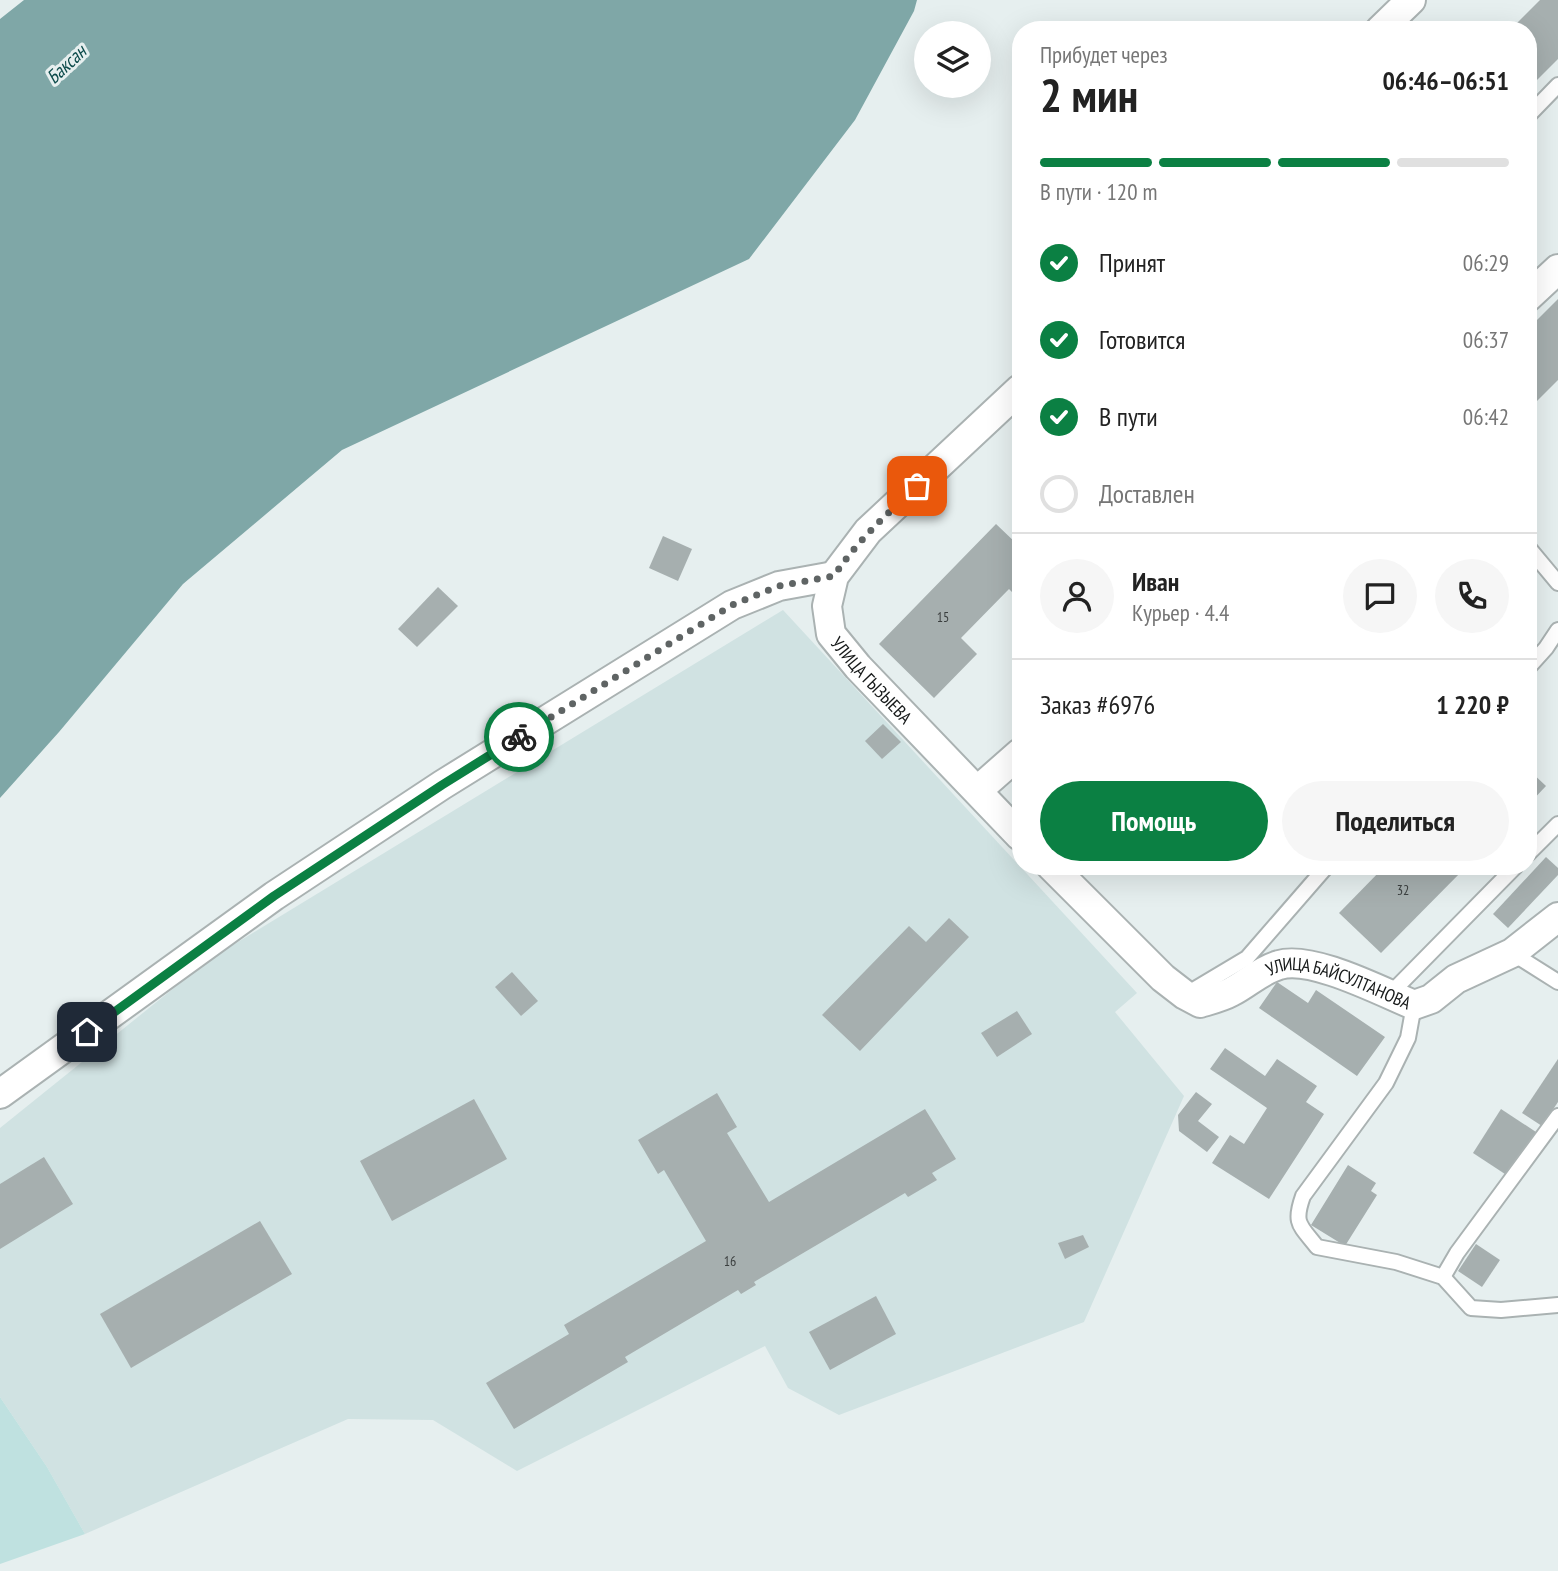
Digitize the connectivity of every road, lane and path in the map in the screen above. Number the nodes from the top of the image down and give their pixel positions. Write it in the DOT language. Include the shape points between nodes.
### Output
graph roads {
  1 [pos="1411,0"];
  2 [pos="1389,21"];
  3 [pos="1558,85"];
  4 [pos="1537,107"];
  5 [pos="1558,268"];
  6 [pos="1537,288"];
  7 [pos="1012,396"];
  8 [pos="1537,558"];
  9 [pos="834,576"];
  10 [pos="1558,583"];
  11 [pos="1558,631"];
  12 [pos="1537,658"];
  13 [pos="1012,760"];
  14 [pos="978,790"];
  15 [pos="1558,824"];
  16 [pos="1012,827"];
  17 [pos="1537,846"];
  18 [pos="1060,875"];
  19 [pos="1319,875"];
  20 [pos="1508,875"];
  21 [pos="1558,917"];
  22 [pos="1513,953"];
  23 [pos="1558,982"];
  24 [pos="1185,995"];
  25 [pos="1402,1000"];
  26 [pos="0,1094"];
  27 [pos="1558,1116"];
  28 [pos="1443,1277"];
  29 [pos="1558,1305"];
  1 -- 2 [label="street"];
  3 -- 4 [label="lane"];
  5 -- 6 [label="street"];
  7 -- 9 [label="street, УЛИЦА ГЫЗЫЕВА" via="868,531"];
  8 -- 10 [label="lane"];
  9 -- 14 [label="street, УЛИЦА ГЫЗЫЕВА" via="827,607 831,634"];
  9 -- 26 [label="street" via="779,586 732,605 477,763 274,896"];
  11 -- 12 [label="lane"];
  13 -- 14 [label="street"];
  14 -- 16 [label="street, УЛИЦА ГЫЗЫЕВА"];
  15 -- 17 [label="lane"];
  18 -- 24 [label="street"];
  19 -- 24 [label="lane" via="1247,958"];
  20 -- 25 [label="lane"];
  21 -- 22 [label="street, УЛИЦА БАЙСУЛТАНОВА"];
  22 -- 23 [label="lane"];
  22 -- 25 [label="street, УЛИЦА БАЙСУЛТАНОВА" via="1456,979 1432,999"];
  24 -- 25 [label="street, УЛИЦА БАЙСУЛТАНОВА" via="1200,1003 1230,993 1279,965 1293,963 1344,976"];
  25 -- 28 [label="lane" via="1408,1038 1386,1083 1303,1196 1297,1214 1317,1247 1396,1262"];
  27 -- 28 [label="lane"];
  28 -- 29 [label="lane" via="1471,1308"];
}
